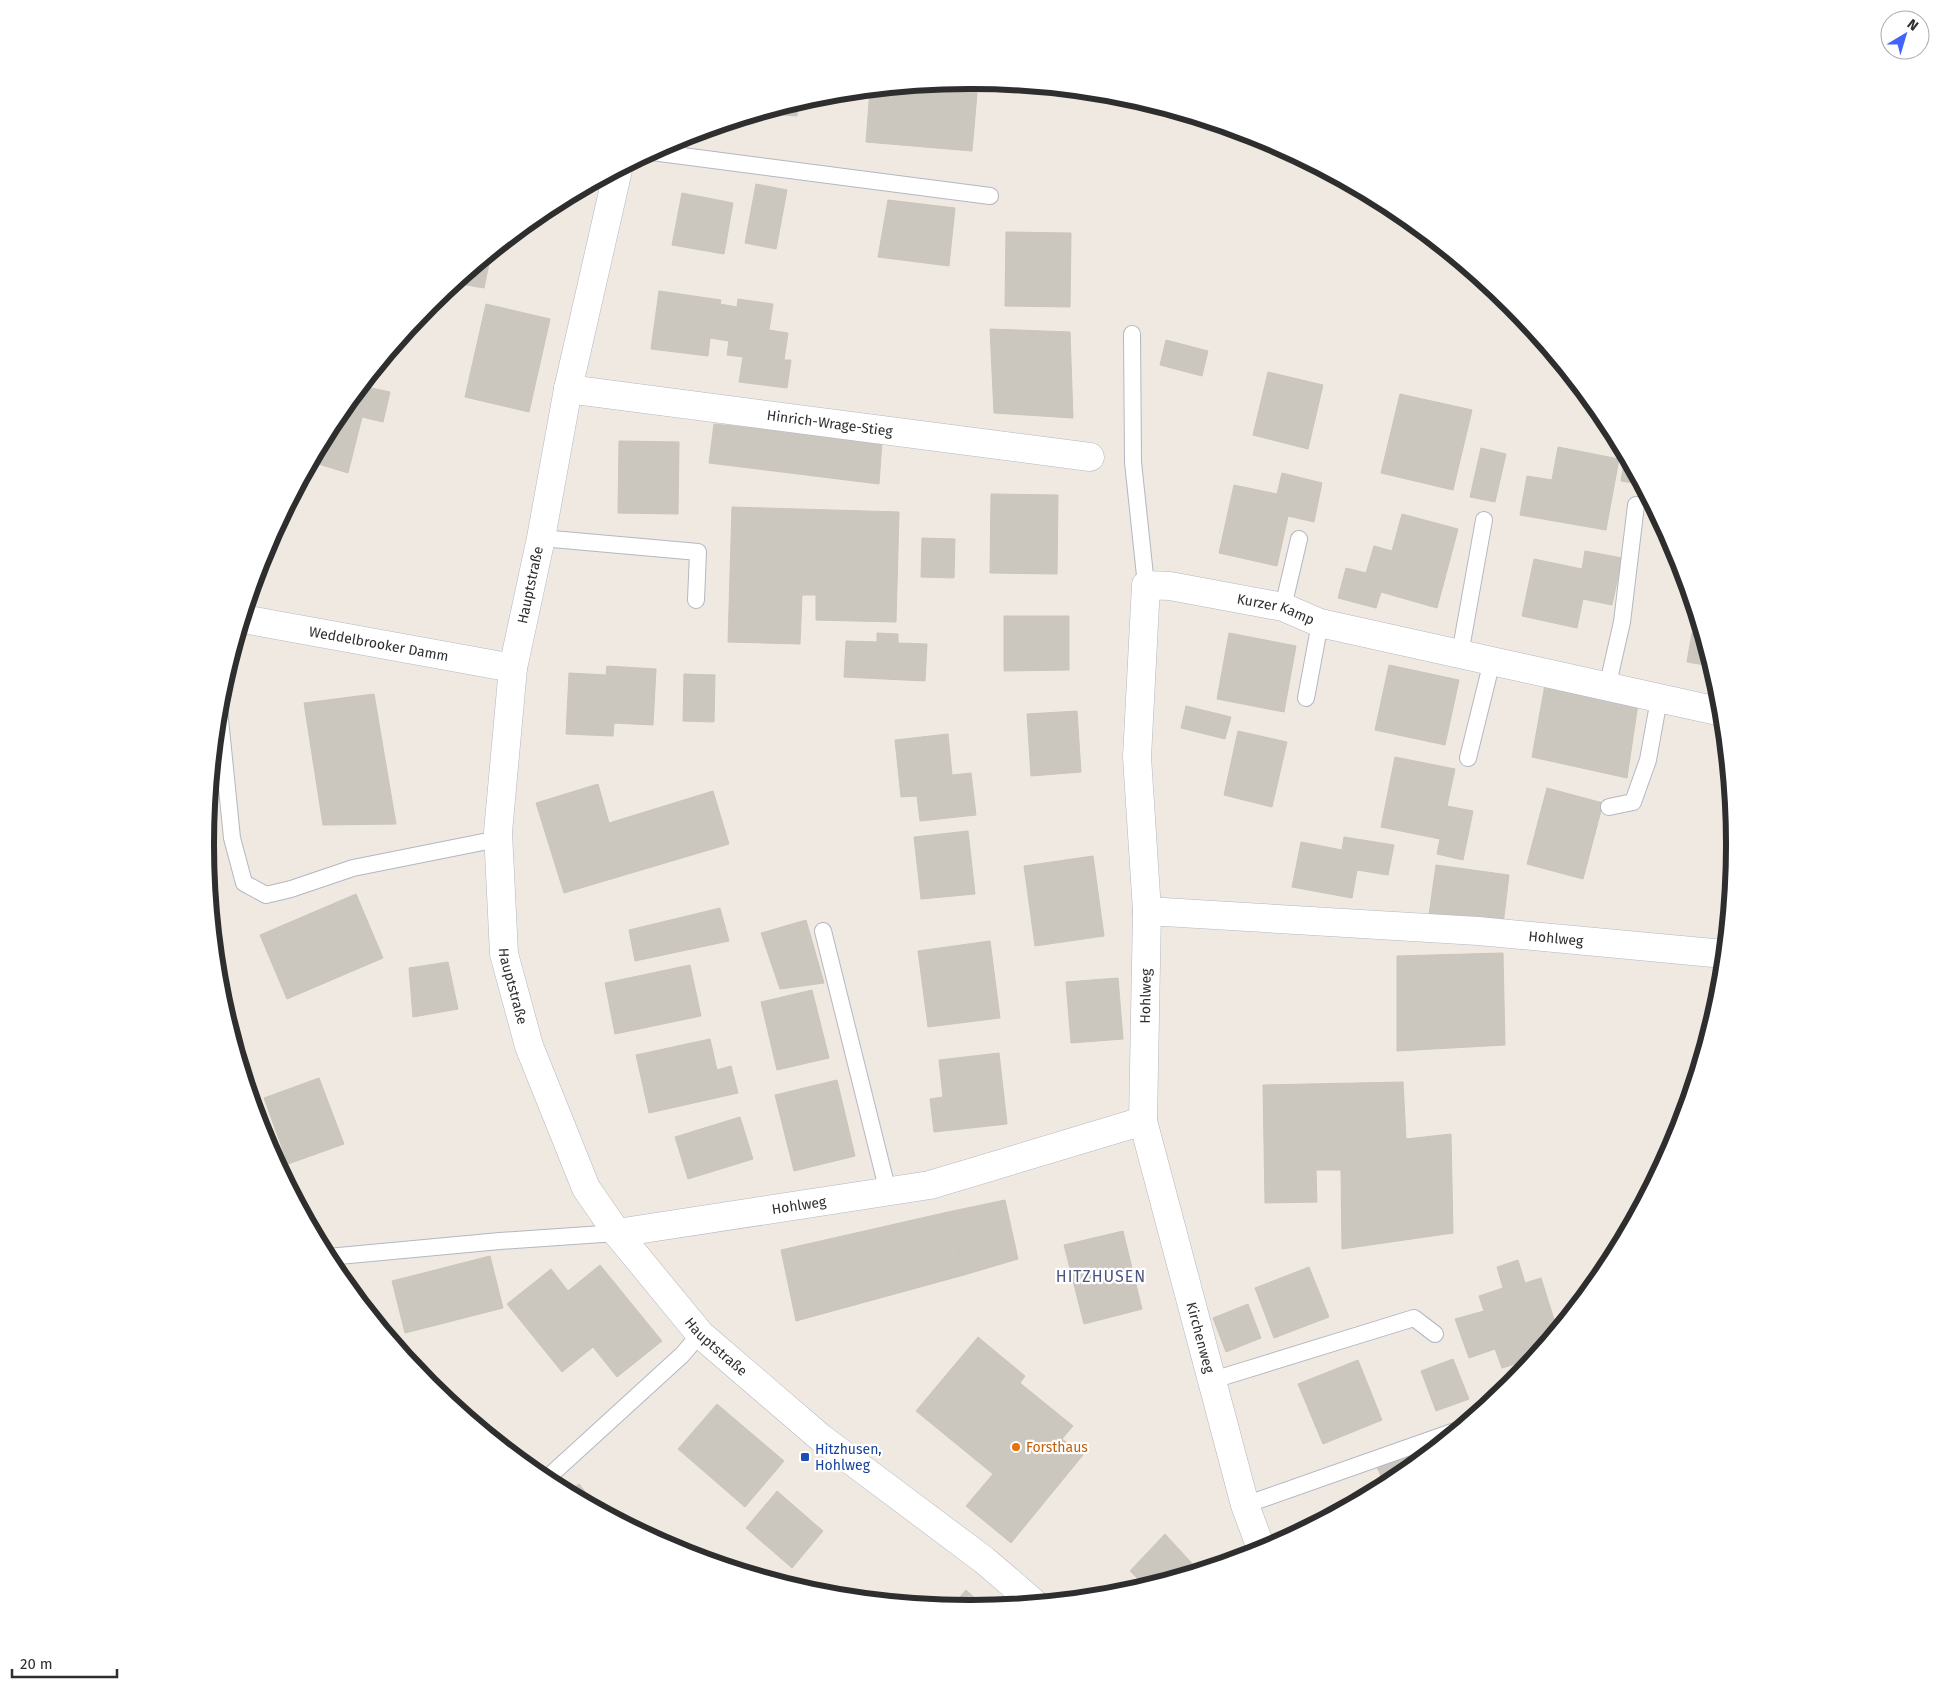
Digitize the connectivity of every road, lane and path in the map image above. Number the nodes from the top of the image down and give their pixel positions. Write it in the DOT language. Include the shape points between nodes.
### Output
graph roads {
  1 [pos="665,154"];
  2 [pos="616,177"];
  3 [pos="990,196"];
  4 [pos="1132,334"];
  5 [pos="568,389"];
  6 [pos="1090,457"];
  7 [pos="1636,505"];
  8 [pos="1484,520"];
  9 [pos="540,538"];
  10 [pos="1299,539"];
  11 [pos="1146,585"];
  12 [pos="696,600"];
  13 [pos="1283,607"];
  14 [pos="249,620"];
  15 [pos="1320,623"];
  16 [pos="1460,654"];
  17 [pos="1492,661"];
  18 [pos="513,668"];
  19 [pos="1607,688"];
  20 [pos="1306,698"];
  21 [pos="1659,699"];
  22 [pos="1713,710"];
  23 [pos="222,740"];
  24 [pos="1468,758"];
  25 [pos="1608,807"];
  26 [pos="498,838"];
  27 [pos="1147,911"];
  28 [pos="822,931"];
  29 [pos="1717,953"];
  30 [pos="1143,1121"];
  31 [pos="888,1192"];
  32 [pos="617,1233"];
  33 [pos="337,1256"];
  34 [pos="700,1334"];
  35 [pos="1434,1334"];
  36 [pos="1213,1380"];
  37 [pos="1439,1437"];
  38 [pos="552,1474"];
  39 [pos="1245,1505"];
  40 [pos="1259,1543"];
  41 [pos="1028,1598"];
  1 -- 3 [label="lane"];
  2 -- 5 [label="street, Hauptstraße"];
  4 -- 11 [label="lane" via="1133,462"];
  5 -- 6 [label="street, Hinrich-Wrage-Stieg"];
  5 -- 9 [label="street, Hauptstraße"];
  7 -- 19 [label="lane" via="1622,622"];
  8 -- 16 [label="lane"];
  9 -- 12 [label="lane" via="698,552"];
  9 -- 18 [label="street, Hauptstraße"];
  10 -- 13 [label="lane"];
  11 -- 13 [label="street, Kurzer Kamp" via="1170,586"];
  11 -- 27 [label="street" via="1137,757"];
  13 -- 15 [label="street, Kurzer Kamp"];
  14 -- 18 [label="street, Weddelbrooker Damm"];
  15 -- 16 [label="street, Kurzer Kamp"];
  15 -- 20 [label="lane"];
  16 -- 17 [label="street, Kurzer Kamp"];
  17 -- 19 [label="street, Kurzer Kamp"];
  17 -- 24 [label="lane"];
  18 -- 26 [label="street, Hauptstraße"];
  19 -- 21 [label="street, Kurzer Kamp"];
  21 -- 22 [label="street, Kurzer Kamp"];
  21 -- 25 [label="lane" via="1648,760 1633,802"];
  23 -- 26 [label="lane" via="232,838 244,883 266,895 353,868"];
  26 -- 32 [label="street, Hauptstraße" via="504,954 529,1046 586,1188"];
  27 -- 29 [label="street, Hohlweg" via="1478,931"];
  27 -- 30 [label="street, Hohlweg"];
  28 -- 31 [label="lane"];
  30 -- 31 [label="street, Hohlweg" via="930,1185"];
  30 -- 36 [label="street, Kirchenweg"];
  31 -- 32 [label="street, Hohlweg"];
  32 -- 33 [label="lane"];
  32 -- 34 [label="street, Hauptstraße"];
  34 -- 38 [label="lane" via="682,1355"];
  34 -- 41 [label="street, Hauptstraße" via="821,1438 984,1560"];
  35 -- 36 [label="lane" via="1414,1318"];
  36 -- 39 [label="street, Kirchenweg"];
  37 -- 39 [label="lane"];
  39 -- 40 [label="street, Kirchenweg"];
}
